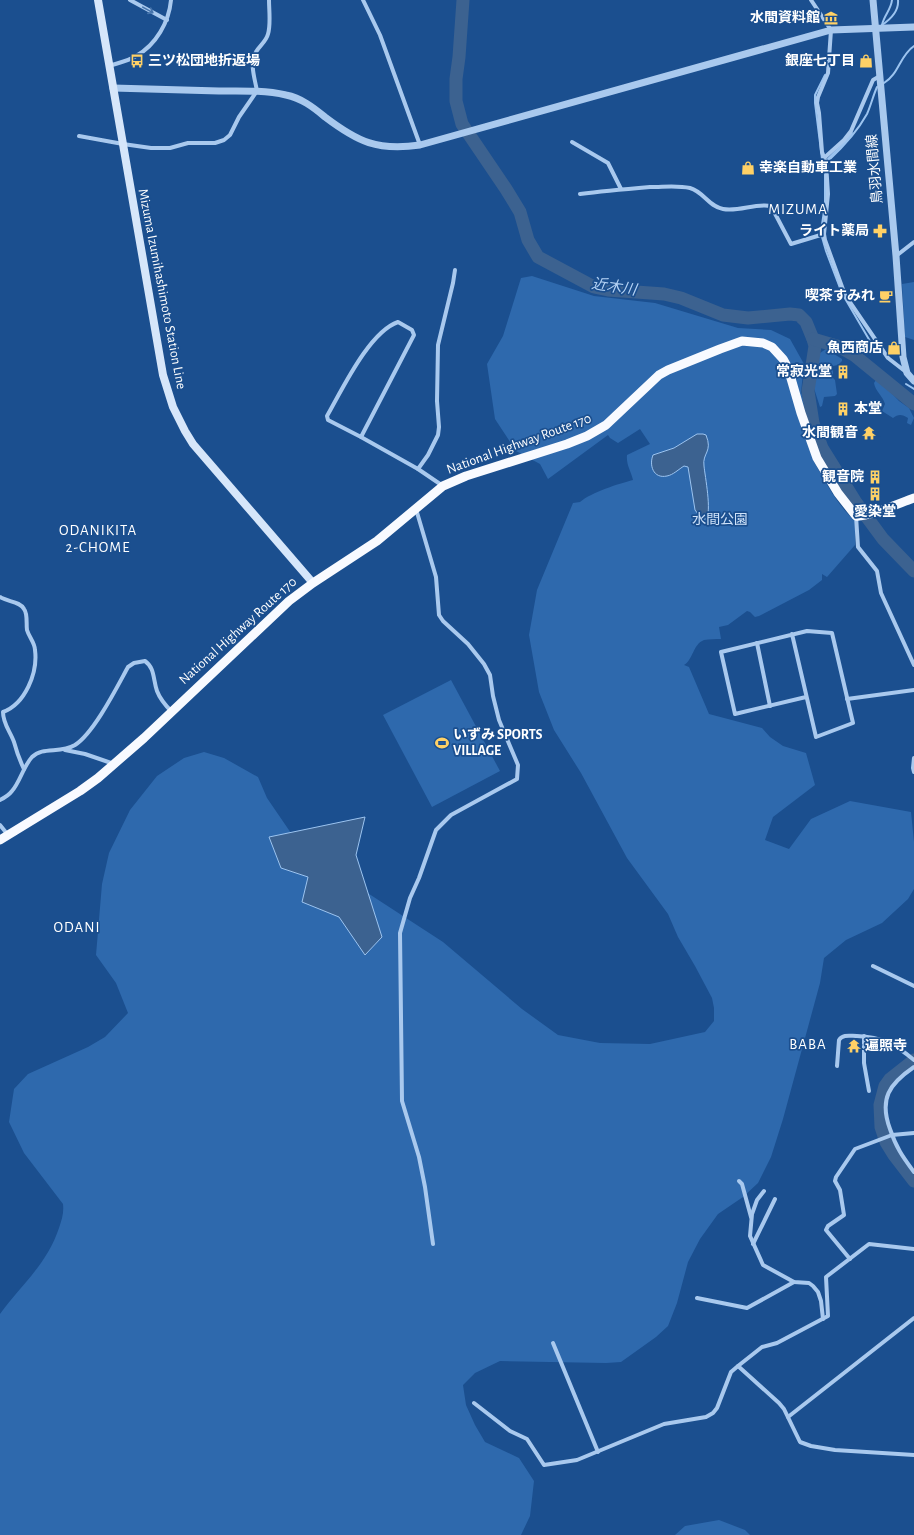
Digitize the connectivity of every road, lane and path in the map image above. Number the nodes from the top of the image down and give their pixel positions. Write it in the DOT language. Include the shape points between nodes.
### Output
graph roads {
  1 [pos="98,0"];
  2 [pos="130,0"];
  3 [pos="170,0"];
  4 [pos="269,0"];
  5 [pos="363,0"];
  6 [pos="811,0"];
  7 [pos="872,0"];
  8 [pos="167,20"];
  9 [pos="914,27"];
  10 [pos="875,28"];
  11 [pos="831,30"];
  12 [pos="109,66"];
  13 [pos="880,76"];
  14 [pos="113,88"];
  15 [pos="257,92"];
  16 [pos="79,136"];
  17 [pos="572,142"];
  18 [pos="123,144"];
  19 [pos="420,146"];
  20 [pos="824,158"];
  21 [pos="621,189"];
  22 [pos="580,194"];
  23 [pos="824,234"];
  24 [pos="914,242"];
  25 [pos="896,256"];
  26 [pos="454,270"];
  27 [pos="907,373"];
  28 [pos="914,381"];
  29 [pos="361,437"];
  30 [pos="418,469"];
  31 [pos="443,486"];
  32 [pos="914,498"];
  33 [pos="416,509"];
  34 [pos="858,516"];
  35 [pos="313,583"];
  36 [pos="0,597"];
  37 [pos="792,634"];
  38 [pos="757,643"];
  39 [pos="914,665"];
  40 [pos="914,690"];
  41 [pos="806,697"];
  42 [pos="847,699"];
  43 [pos="770,706"];
  44 [pos="172,712"];
  45 [pos="64,750"];
  46 [pos="914,758"];
  47 [pos="115,764"];
  48 [pos="24,769"];
  49 [pos="914,772"];
  50 [pos="0,800"];
  51 [pos="0,825"];
  52 [pos="8,835"];
  53 [pos="0,840"];
  54 [pos="873,966"];
  55 [pos="914,986"];
  56 [pos="864,1036"];
  57 [pos="914,1060"];
  58 [pos="837,1066"];
  59 [pos="914,1066"];
  60 [pos="870,1091"];
  61 [pos="914,1133"];
  62 [pos="892,1135"];
  63 [pos="914,1172"];
  64 [pos="739,1181"];
  65 [pos="764,1191"];
  66 [pos="775,1199"];
  67 [pos="751,1218"];
  68 [pos="433,1244"];
  69 [pos="753,1244"];
  70 [pos="914,1250"];
  71 [pos="850,1259"];
  72 [pos="794,1282"];
  73 [pos="697,1298"];
  74 [pos="914,1318"];
  75 [pos="823,1319"];
  76 [pos="553,1343"];
  77 [pos="738,1366"];
  78 [pos="474,1403"];
  79 [pos="788,1417"];
  80 [pos="598,1452"];
  81 [pos="914,1455"];
  1 -- 12 [label="main road, Mizuma Izumihashimoto Station Line"];
  2 -- 8 [label="street, one-way"];
  3 -- 8 [label="street"];
  4 -- 15 [label="street" via="268,34 253,59"];
  5 -- 19 [label="street" via="380,35"];
  6 -- 11 [label="street"];
  7 -- 10 [label="street, 鳥羽水間線"];
  8 -- 12 [label="street" via="150,46 136,56"];
  9 -- 10 [label="street"];
  10 -- 11 [label="street"];
  10 -- 13 [label="street, 鳥羽水間線"];
  11 -- 19 [label="street"];
  11 -- 20 [label="street" via="828,73 817,103"];
  12 -- 14 [label="main road, Mizuma Izumihashimoto Station Line"];
  13 -- 20 [label="street" via="873,80 851,131"];
  13 -- 25 [label="street, 鳥羽水間線"];
  14 -- 15 [label="street"];
  14 -- 18 [label="main road, Mizuma Izumihashimoto Station Line"];
  15 -- 18 [label="street" via="230,135 224,140 215,143 188,143 170,148"];
  15 -- 19 [label="street" via="297,98 355,138 368,143 392,148"];
  16 -- 18 [label="street"];
  17 -- 21 [label="street" via="608,163"];
  18 -- 35 [label="main road, Mizuma Izumihashimoto Station Line" via="163,374 173,407 193,444"];
  20 -- 23 [label="street" via="828,194"];
  21 -- 22 [label="street"];
  21 -- 23 [label="street" via="673,186 691,188 701,193 716,208 725,210 771,206 791,244"];
  23 -- 27 [label="street" via="845,295 888,358"];
  24 -- 25 [label="street"];
  25 -- 27 [label="street, 鳥羽水間線" via="903,357"];
  26 -- 30 [label="street" via="438,345 438,435"];
  27 -- 28 [label="street, 鳥羽水間線"];
  29 -- 29 [label="street" via="328,420 327,416 359,360 381,333 398,322 412,330 414,335"];
  29 -- 30 [label="street"];
  30 -- 31 [label="street"];
  31 -- 33 [label="highway, National Highway Route 170"];
  31 -- 34 [label="highway, National Highway Route 170" via="587,436 606,425 659,375 720,349 742,341 752,341 772,347 783,359 817,458 838,493"];
  32 -- 34 [label="highway" via="877,512"];
  33 -- 35 [label="highway, National Highway Route 170" via="377,541"];
  33 -- 68 [label="street" via="436,577 439,616 468,644 484,664 490,676 500,720 518,765 516,779 451,815 436,830 410,898 400,933 402,1101 419,1157"];
  34 -- 39 [label="street" via="858,547 877,571 881,593"];
  35 -- 44 [label="highway, National Highway Route 170" via="285,605"];
  36 -- 48 [label="street" via="24,608 28,634 35,649 31,682 11,709 3,712 3,720"];
  37 -- 38 [label="street"];
  37 -- 41 [label="street"];
  37 -- 42 [label="street" via="807,631 832,633"];
  38 -- 43 [label="street"];
  38 -- 43 [label="street" via="721,652 735,714"];
  40 -- 42 [label="street"];
  41 -- 42 [label="street" via="816,737 853,723"];
  41 -- 43 [label="street"];
  44 -- 45 [label="street" via="156,690 149,664 145,661 134,663 128,667 91,728 76,744"];
  44 -- 47 [label="highway, National Highway Route 170"];
  45 -- 47 [label="street"];
  45 -- 48 [label="street" via="42,750 32,757"];
  46 -- 49 [label="street"];
  47 -- 52 [label="highway, National Highway Route 170" via="80,791"];
  48 -- 50 [label="street" via="12,791"];
  51 -- 52 [label="street"];
  52 -- 53 [label="highway, National Highway Route 170"];
  54 -- 55 [label="street"];
  56 -- 57 [label="street" via="872,1036 890,1043"];
  56 -- 58 [label="street" via="841,1037"];
  56 -- 60 [label="street" via="864,1063"];
  59 -- 62 [label="street" via="898,1079 888,1094 885,1111"];
  61 -- 62 [label="street"];
  62 -- 63 [label="street" via="900,1154"];
  62 -- 71 [label="street" via="855,1149 836,1177 844,1215 826,1230"];
  64 -- 67 [label="street"];
  65 -- 67 [label="street" via="757,1200"];
  66 -- 69 [label="street"];
  67 -- 69 [label="street" via="750,1236"];
  69 -- 72 [label="street" via="763,1265"];
  70 -- 71 [label="street" via="869,1244"];
  71 -- 75 [label="street" via="826,1276 828,1316"];
  72 -- 73 [label="street" via="747,1308"];
  72 -- 75 [label="street" via="809,1283 818,1292"];
  74 -- 79 [label="street"];
  75 -- 77 [label="street" via="777,1343 762,1347"];
  76 -- 80 [label="street"];
  77 -- 79 [label="street" via="779,1403"];
  77 -- 80 [label="street" via="731,1372 717,1408 706,1418 664,1424"];
  78 -- 80 [label="street" via="510,1431 527,1438 544,1465 577,1460"];
  79 -- 81 [label="street" via="800,1442 811,1446"];
}
